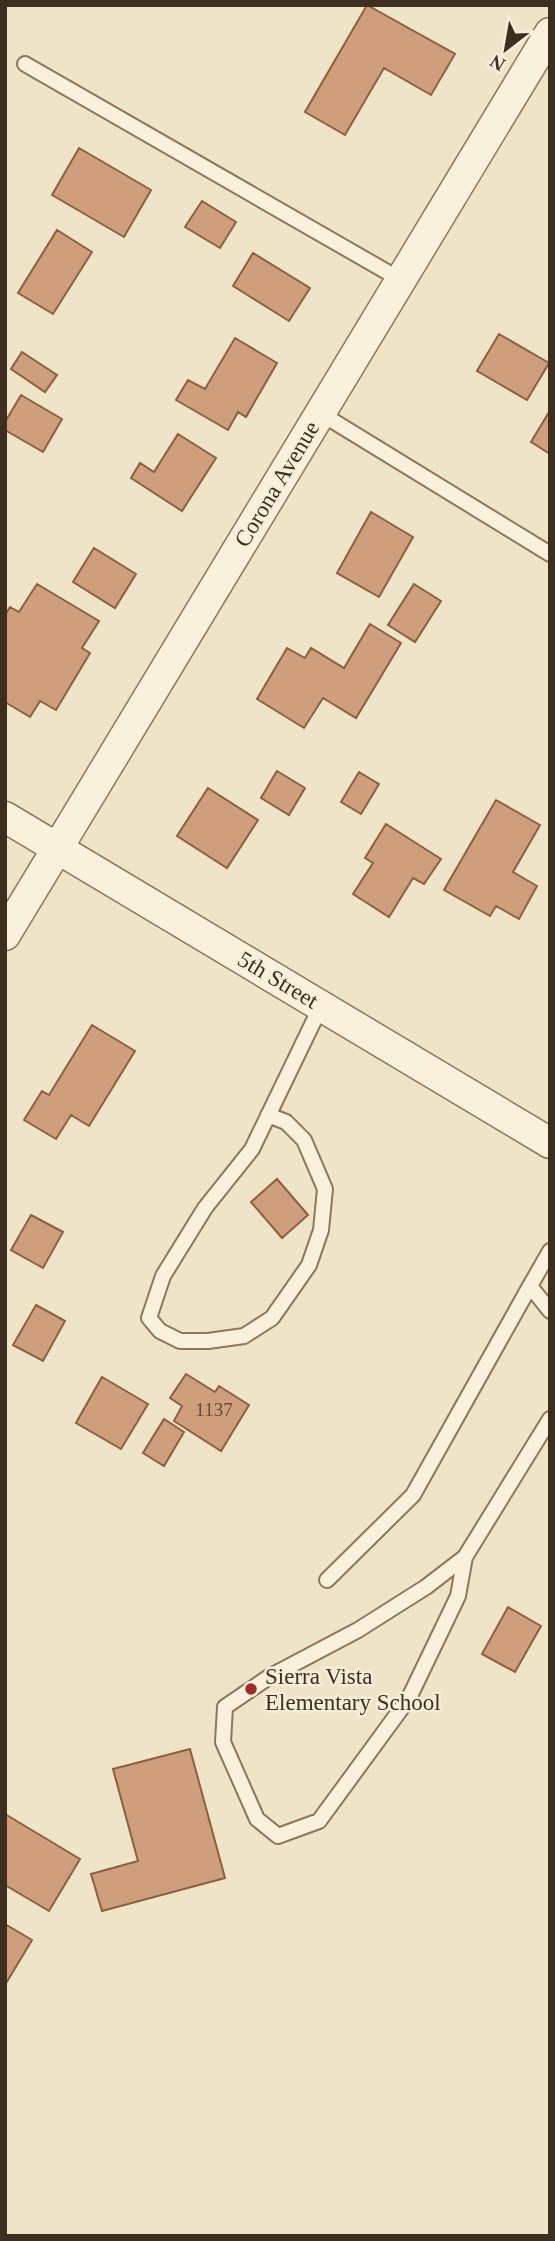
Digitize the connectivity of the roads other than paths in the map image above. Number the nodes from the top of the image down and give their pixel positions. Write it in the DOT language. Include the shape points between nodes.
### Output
graph roads {
  1 [pos="550,33"];
  2 [pos="25,64"];
  3 [pos="401,280"];
  4 [pos="320,413"];
  5 [pos="550,554"];
  6 [pos="5,817"];
  7 [pos="57,848"];
  8 [pos="5,935"];
  9 [pos="321,1006"];
  10 [pos="268,1115"];
  11 [pos="550,1143"];
  12 [pos="550,1251"];
  13 [pos="530,1286"];
  14 [pos="550,1311"];
  15 [pos="550,1419"];
  16 [pos="464,1557"];
  17 [pos="327,1580"];
  1 -- 3 [label="street, Corona Avenue"];
  2 -- 3 [label="lane"];
  3 -- 4 [label="street, Corona Avenue"];
  4 -- 5 [label="lane"];
  4 -- 7 [label="street, Corona Avenue"];
  6 -- 7 [label="street, 5th Street"];
  7 -- 8 [label="street, Corona Avenue"];
  7 -- 9 [label="street, 5th Street"];
  9 -- 10 [label="lane"];
  9 -- 11 [label="street, 5th Street"];
  10 -- 10 [label="lane" via="252,1149 205,1208 163,1276 149,1318 160,1331 180,1341 244,1336 272,1318 309,1265 321,1230 325,1189 304,1140 286,1122"];
  12 -- 13 [label="lane"];
  13 -- 14 [label="lane"];
  13 -- 17 [label="lane" via="414,1495"];
  15 -- 16 [label="lane"];
  16 -- 16 [label="lane" via="358,1630 269,1677 225,1707 223,1742 257,1819 278,1836 319,1821 409,1698 458,1596"];
}
